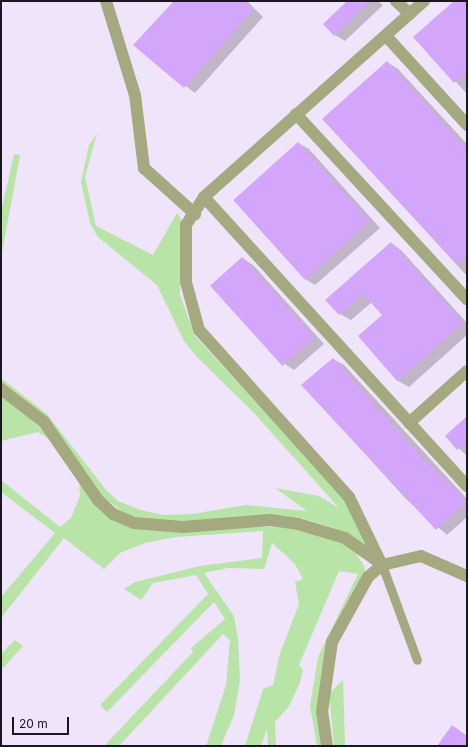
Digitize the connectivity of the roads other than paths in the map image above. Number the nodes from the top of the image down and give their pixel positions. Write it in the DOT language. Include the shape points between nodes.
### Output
graph roads {
  1 [pos="106,1"];
  2 [pos="396,1"];
  3 [pos="424,1"];
  4 [pos="410,14"];
  5 [pos="387,37"];
  6 [pos="296,114"];
  7 [pos="467,125"];
  8 [pos="204,198"];
  9 [pos="195,214"];
  10 [pos="467,299"];
  11 [pos="467,371"];
  12 [pos="1,389"];
  13 [pos="409,424"];
  14 [pos="467,486"];
  15 [pos="382,565"];
  16 [pos="467,576"];
  17 [pos="417,660"];
  18 [pos="327,746"];
  1 -- 9 [label="street" via="135,95 144,168"];
  2 -- 4 [label="street"];
  3 -- 4 [label="street"];
  4 -- 5 [label="street"];
  5 -- 6 [label="street"];
  5 -- 7 [label="street"];
  6 -- 8 [label="street"];
  6 -- 10 [label="street"];
  8 -- 9 [label="street"];
  8 -- 13 [label="street"];
  9 -- 15 [label="street" via="186,225 186,282 199,330 349,497"];
  11 -- 13 [label="street"];
  12 -- 15 [label="street" via="44,422 98,500 113,514 134,523 160,525 270,520 298,524 345,538"];
  13 -- 14 [label="street"];
  15 -- 16 [label="street" via="421,556"];
  15 -- 17 [label="lane"];
  15 -- 18 [label="street" via="368,577 332,642 322,712"];
}
